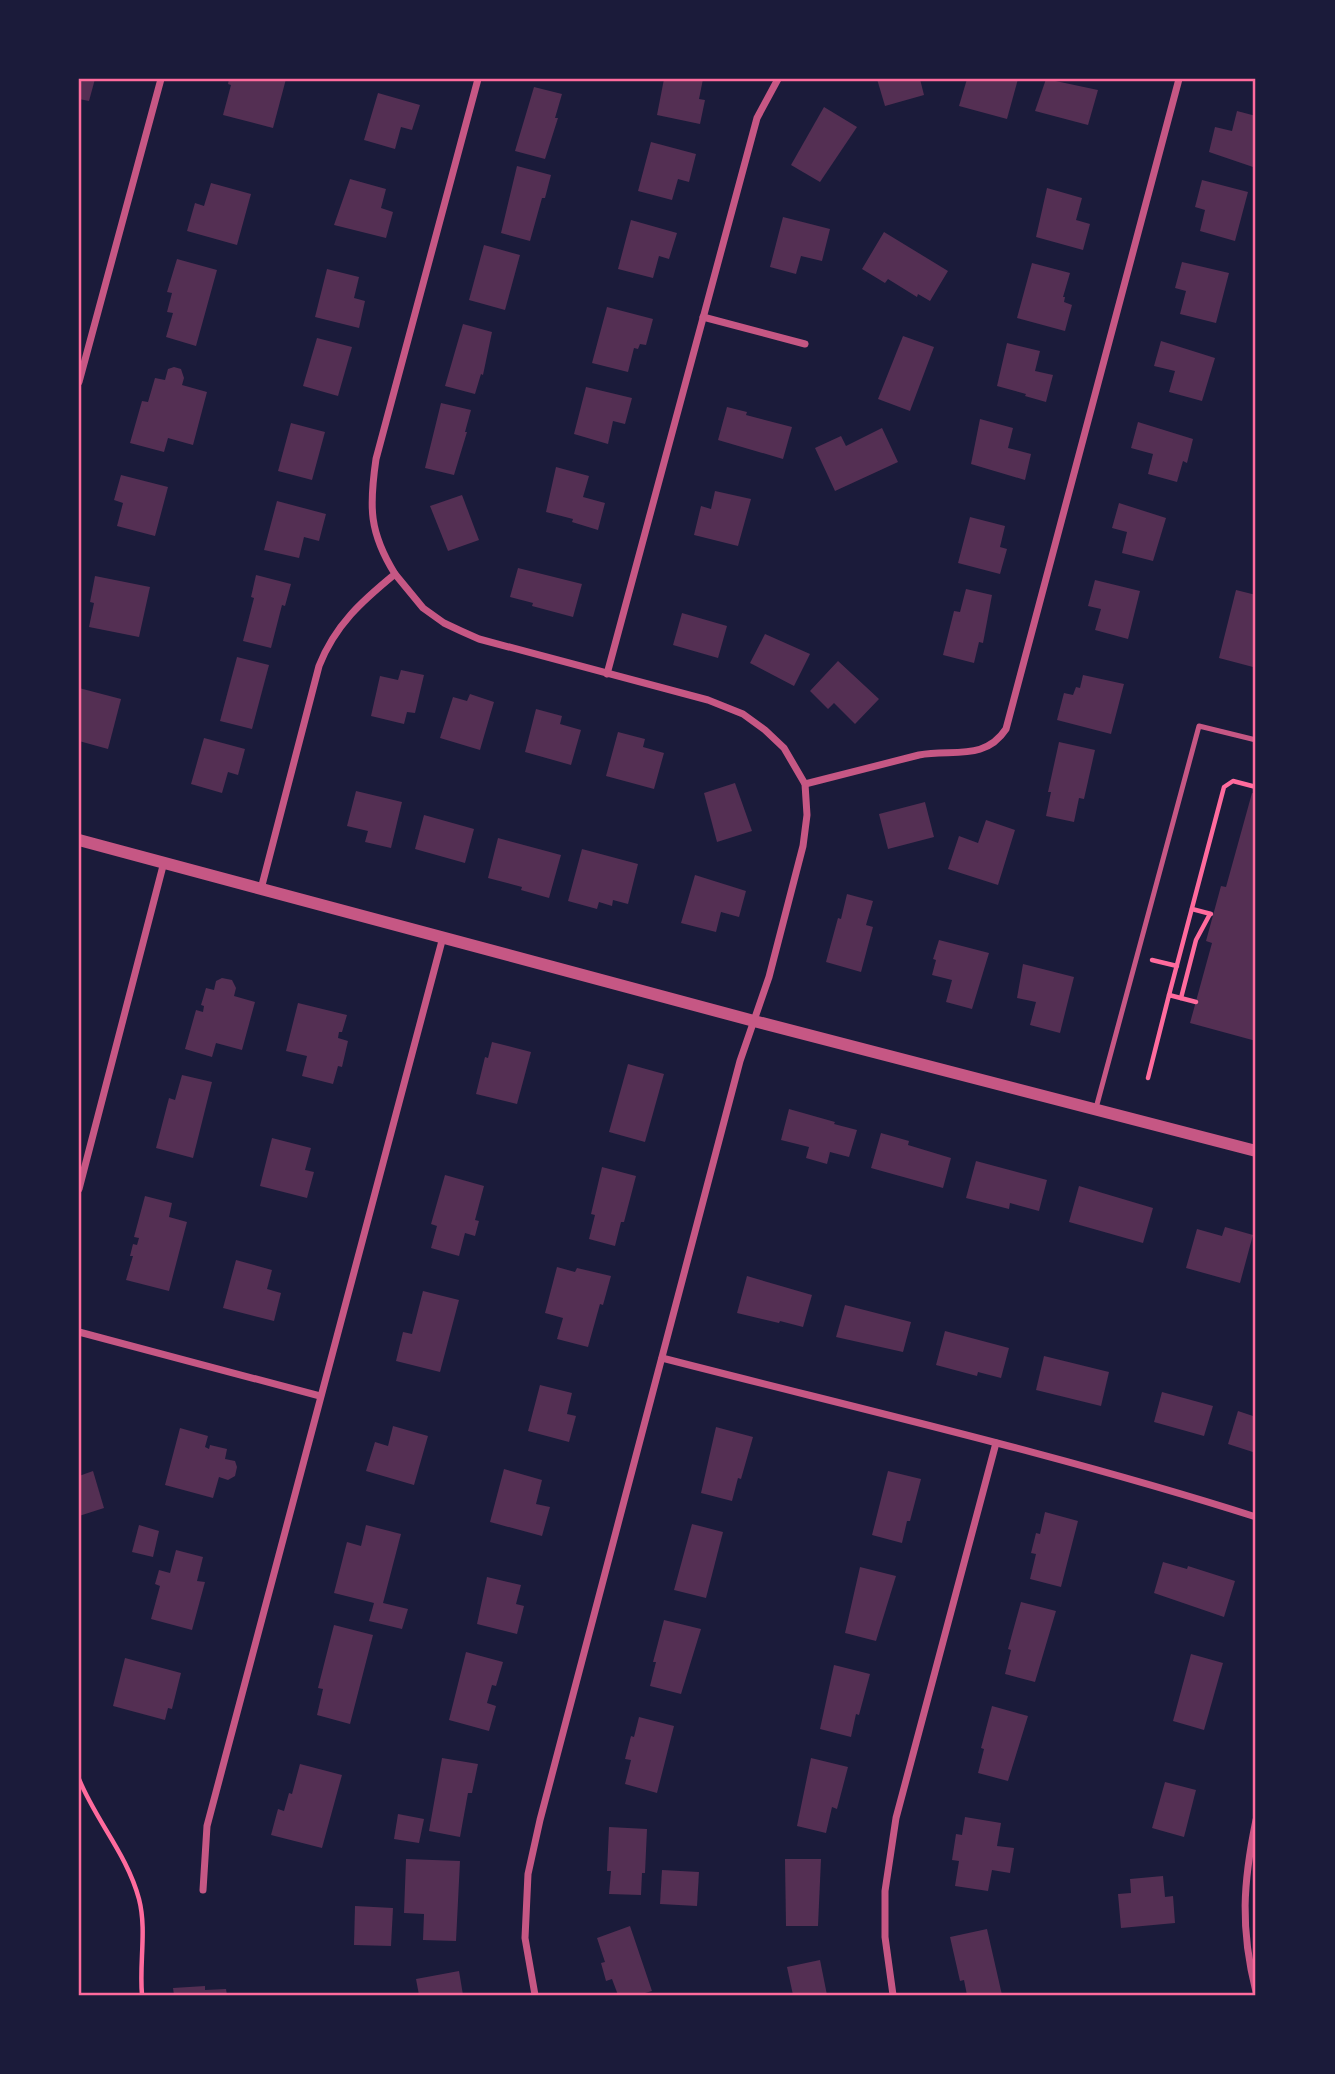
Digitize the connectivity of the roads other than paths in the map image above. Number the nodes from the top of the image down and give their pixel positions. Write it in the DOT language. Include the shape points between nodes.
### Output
graph roads {
  1 [pos="161,79"];
  2 [pos="478,79"];
  3 [pos="778,79"];
  4 [pos="1179,79"];
  5 [pos="703,317"];
  6 [pos="805,344"];
  7 [pos="79,382"];
  8 [pos="395,574"];
  9 [pos="607,674"];
  10 [pos="1256,740"];
  11 [pos="805,784"];
  12 [pos="79,840"];
  13 [pos="164,862"];
  14 [pos="261,888"];
  15 [pos="443,936"];
  16 [pos="754,1021"];
  17 [pos="1096,1108"];
  18 [pos="1256,1151"];
  19 [pos="79,1189"];
  20 [pos="79,1332"];
  21 [pos="662,1358"];
  22 [pos="320,1396"];
  23 [pos="996,1443"];
  24 [pos="1256,1517"];
  25 [pos="1256,1820"];
  26 [pos="1247,1867"];
  27 [pos="1256,1870"];
  28 [pos="203,1890"];
  29 [pos="1256,1992"];
  30 [pos="535,1995"];
  31 [pos="893,1995"];
  1 -- 7 [label="street"];
  2 -- 8 [label="street" via="376,459 372,518"];
  3 -- 5 [label="street" via="757,118"];
  4 -- 11 [label="street" via="1006,729 988,748 919,755"];
  5 -- 6 [label="street"];
  5 -- 9 [label="street"];
  8 -- 9 [label="street" via="422,608 444,623 479,639"];
  8 -- 14 [label="street" via="359,604 327,646"];
  9 -- 11 [label="street" via="743,714 784,748"];
  10 -- 17 [label="lane" via="1199,726"];
  11 -- 16 [label="street" via="803,846"];
  12 -- 13 [label="street"];
  13 -- 14 [label="street"];
  13 -- 19 [label="street"];
  14 -- 15 [label="street"];
  15 -- 16 [label="street"];
  15 -- 22 [label="street"];
  16 -- 17 [label="street"];
  16 -- 21 [label="street"];
  17 -- 18 [label="street"];
  20 -- 22 [label="street"];
  21 -- 23 [label="street"];
  21 -- 30 [label="street" via="528,1874 525,1938"];
  22 -- 28 [label="street" via="207,1826"];
  23 -- 24 [label="street"];
  23 -- 31 [label="street" via="896,1818 885,1891 885,1937"];
  25 -- 26 [label="street"];
  26 -- 27 [label="street"];
  26 -- 29 [label="street" via="1244,1919"];
}
